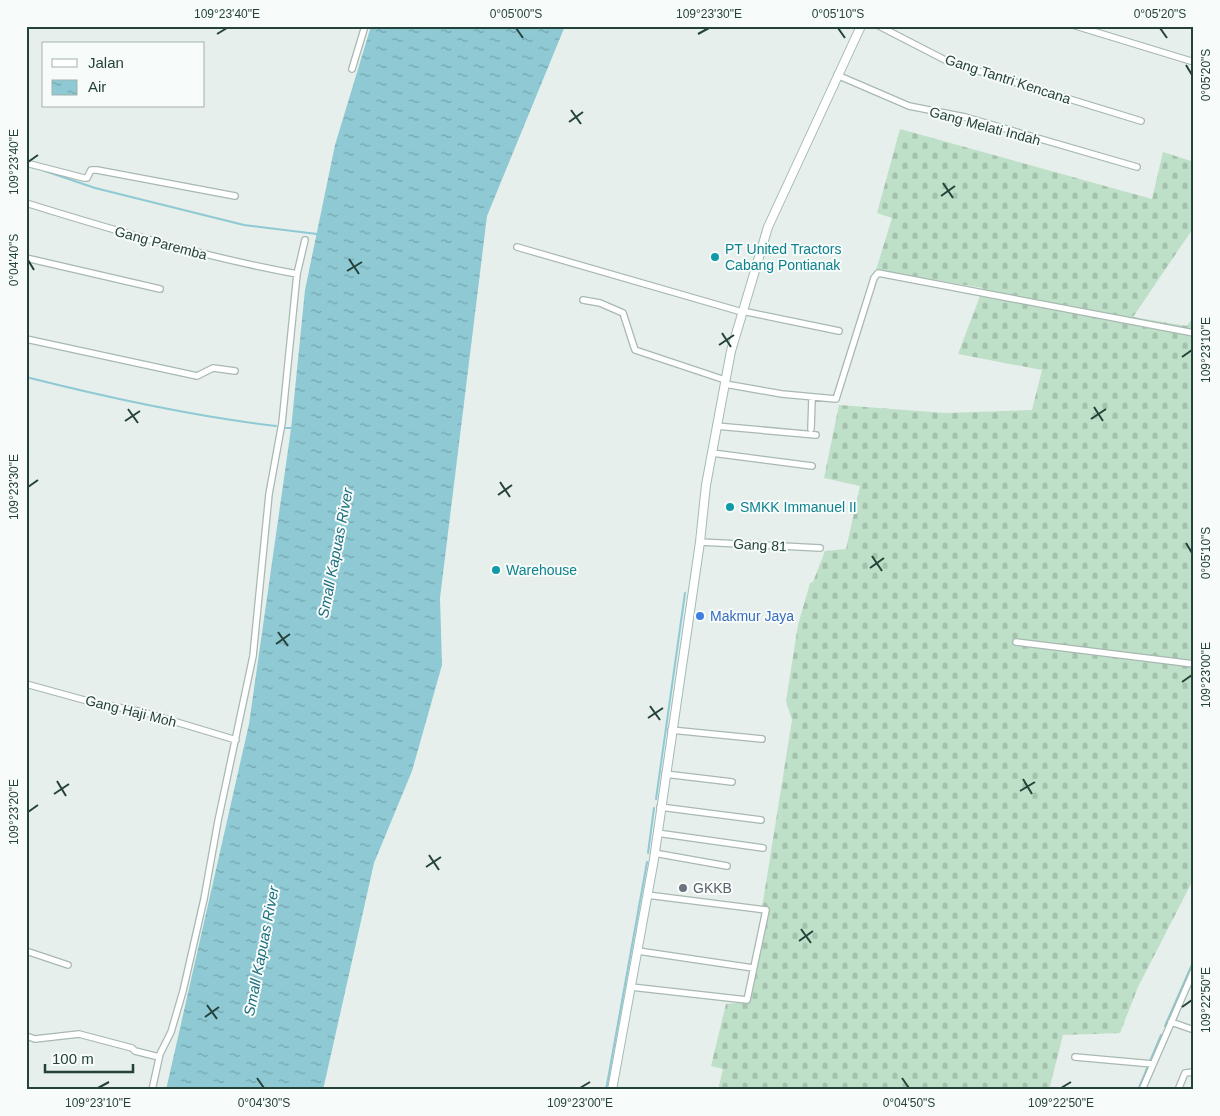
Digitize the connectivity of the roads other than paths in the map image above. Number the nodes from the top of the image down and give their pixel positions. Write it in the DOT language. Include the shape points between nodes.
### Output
graph roads {
  1 [pos="365,26"];
  2 [pos="861,26"];
  3 [pos="879,26"];
  4 [pos="1076,26"];
  5 [pos="1194,62"];
  6 [pos="352,69"];
  7 [pos="837,75"];
  8 [pos="1141,122"];
  9 [pos="26,163"];
  10 [pos="1137,167"];
  11 [pos="235,196"];
  12 [pos="26,203"];
  13 [pos="305,240"];
  14 [pos="517,247"];
  15 [pos="26,258"];
  16 [pos="297,274"];
  17 [pos="160,289"];
  18 [pos="583,300"];
  19 [pos="742,311"];
  20 [pos="839,331"];
  21 [pos="1194,333"];
  22 [pos="26,339"];
  23 [pos="235,371"];
  24 [pos="725,382"];
  25 [pos="812,398"];
  26 [pos="716,426"];
  27 [pos="811,429"];
  28 [pos="816,435"];
  29 [pos="712,453"];
  30 [pos="812,466"];
  31 [pos="700,542"];
  32 [pos="820,548"];
  33 [pos="1016,642"];
  34 [pos="1194,664"];
  35 [pos="26,684"];
  36 [pos="671,730"];
  37 [pos="762,739"];
  38 [pos="236,740"];
  39 [pos="665,774"];
  40 [pos="732,782"];
  41 [pos="660,807"];
  42 [pos="761,820"];
  43 [pos="657,833"];
  44 [pos="763,848"];
  45 [pos="654,852"];
  46 [pos="727,866"];
  47 [pos="647,895"];
  48 [pos="26,951"];
  49 [pos="638,951"];
  50 [pos="68,965"];
  51 [pos="753,968"];
  52 [pos="1194,970"];
  53 [pos="632,987"];
  54 [pos="1186,988"];
  55 [pos="1194,991"];
  56 [pos="1171,1022"];
  57 [pos="1194,1030"];
  58 [pos="26,1036"];
  59 [pos="159,1057"];
  60 [pos="1075,1057"];
  61 [pos="1153,1064"];
  62 [pos="1194,1072"];
  63 [pos="152,1090"];
  64 [pos="612,1090"];
  65 [pos="1142,1090"];
  66 [pos="1178,1090"];
  1 -- 6 [label="street"];
  2 -- 7 [label="main road"];
  3 -- 8 [label="street, Gang Tantri Kencana" via="949,62"];
  4 -- 5 [label="street"];
  7 -- 10 [label="street, Gang Melati Indah" via="903,104 965,117"];
  7 -- 19 [label="main road" via="768,227"];
  9 -- 11 [label="street" via="84,178 91,170 97,170"];
  12 -- 16 [label="street, Gang Paremba" via="158,243"];
  13 -- 16 [label="street"];
  14 -- 19 [label="street"];
  15 -- 17 [label="street"];
  16 -- 38 [label="street" via="282,423 269,494 256,637"];
  18 -- 24 [label="street" via="623,313 635,350"];
  19 -- 20 [label="street"];
  19 -- 24 [label="main road"];
  21 -- 25 [label="street" via="878,274 874,278 836,399"];
  22 -- 23 [label="street" via="197,376 213,368"];
  24 -- 25 [label="street"];
  24 -- 26 [label="main road"];
  25 -- 27 [label="street"];
  26 -- 28 [label="street"];
  26 -- 29 [label="main road"];
  29 -- 30 [label="street"];
  29 -- 31 [label="main road"];
  31 -- 32 [label="street, Gang 81"];
  31 -- 36 [label="main road"];
  33 -- 34 [label="street"];
  35 -- 38 [label="street, Gang Haji Moh" via="143,712"];
  36 -- 37 [label="street"];
  36 -- 39 [label="main road"];
  38 -- 59 [label="street" via="183,991 171,1032"];
  39 -- 40 [label="street"];
  39 -- 41 [label="main road"];
  41 -- 42 [label="street"];
  41 -- 43 [label="main road"];
  43 -- 44 [label="street"];
  43 -- 45 [label="main road"];
  45 -- 46 [label="street"];
  45 -- 47 [label="main road"];
  47 -- 49 [label="main road"];
  47 -- 51 [label="street" via="766,910"];
  48 -- 50 [label="street"];
  49 -- 51 [label="street"];
  49 -- 53 [label="main road"];
  51 -- 53 [label="street" via="747,1000"];
  52 -- 54 [label="street"];
  53 -- 64 [label="main road"];
  54 -- 55 [label="street"];
  54 -- 56 [label="street"];
  56 -- 57 [label="street"];
  56 -- 61 [label="street"];
  58 -- 59 [label="street" via="35,1039 79,1034"];
  59 -- 63 [label="street"];
  60 -- 61 [label="street"];
  61 -- 65 [label="street"];
  62 -- 66 [label="street" via="1185,1073"];
}
